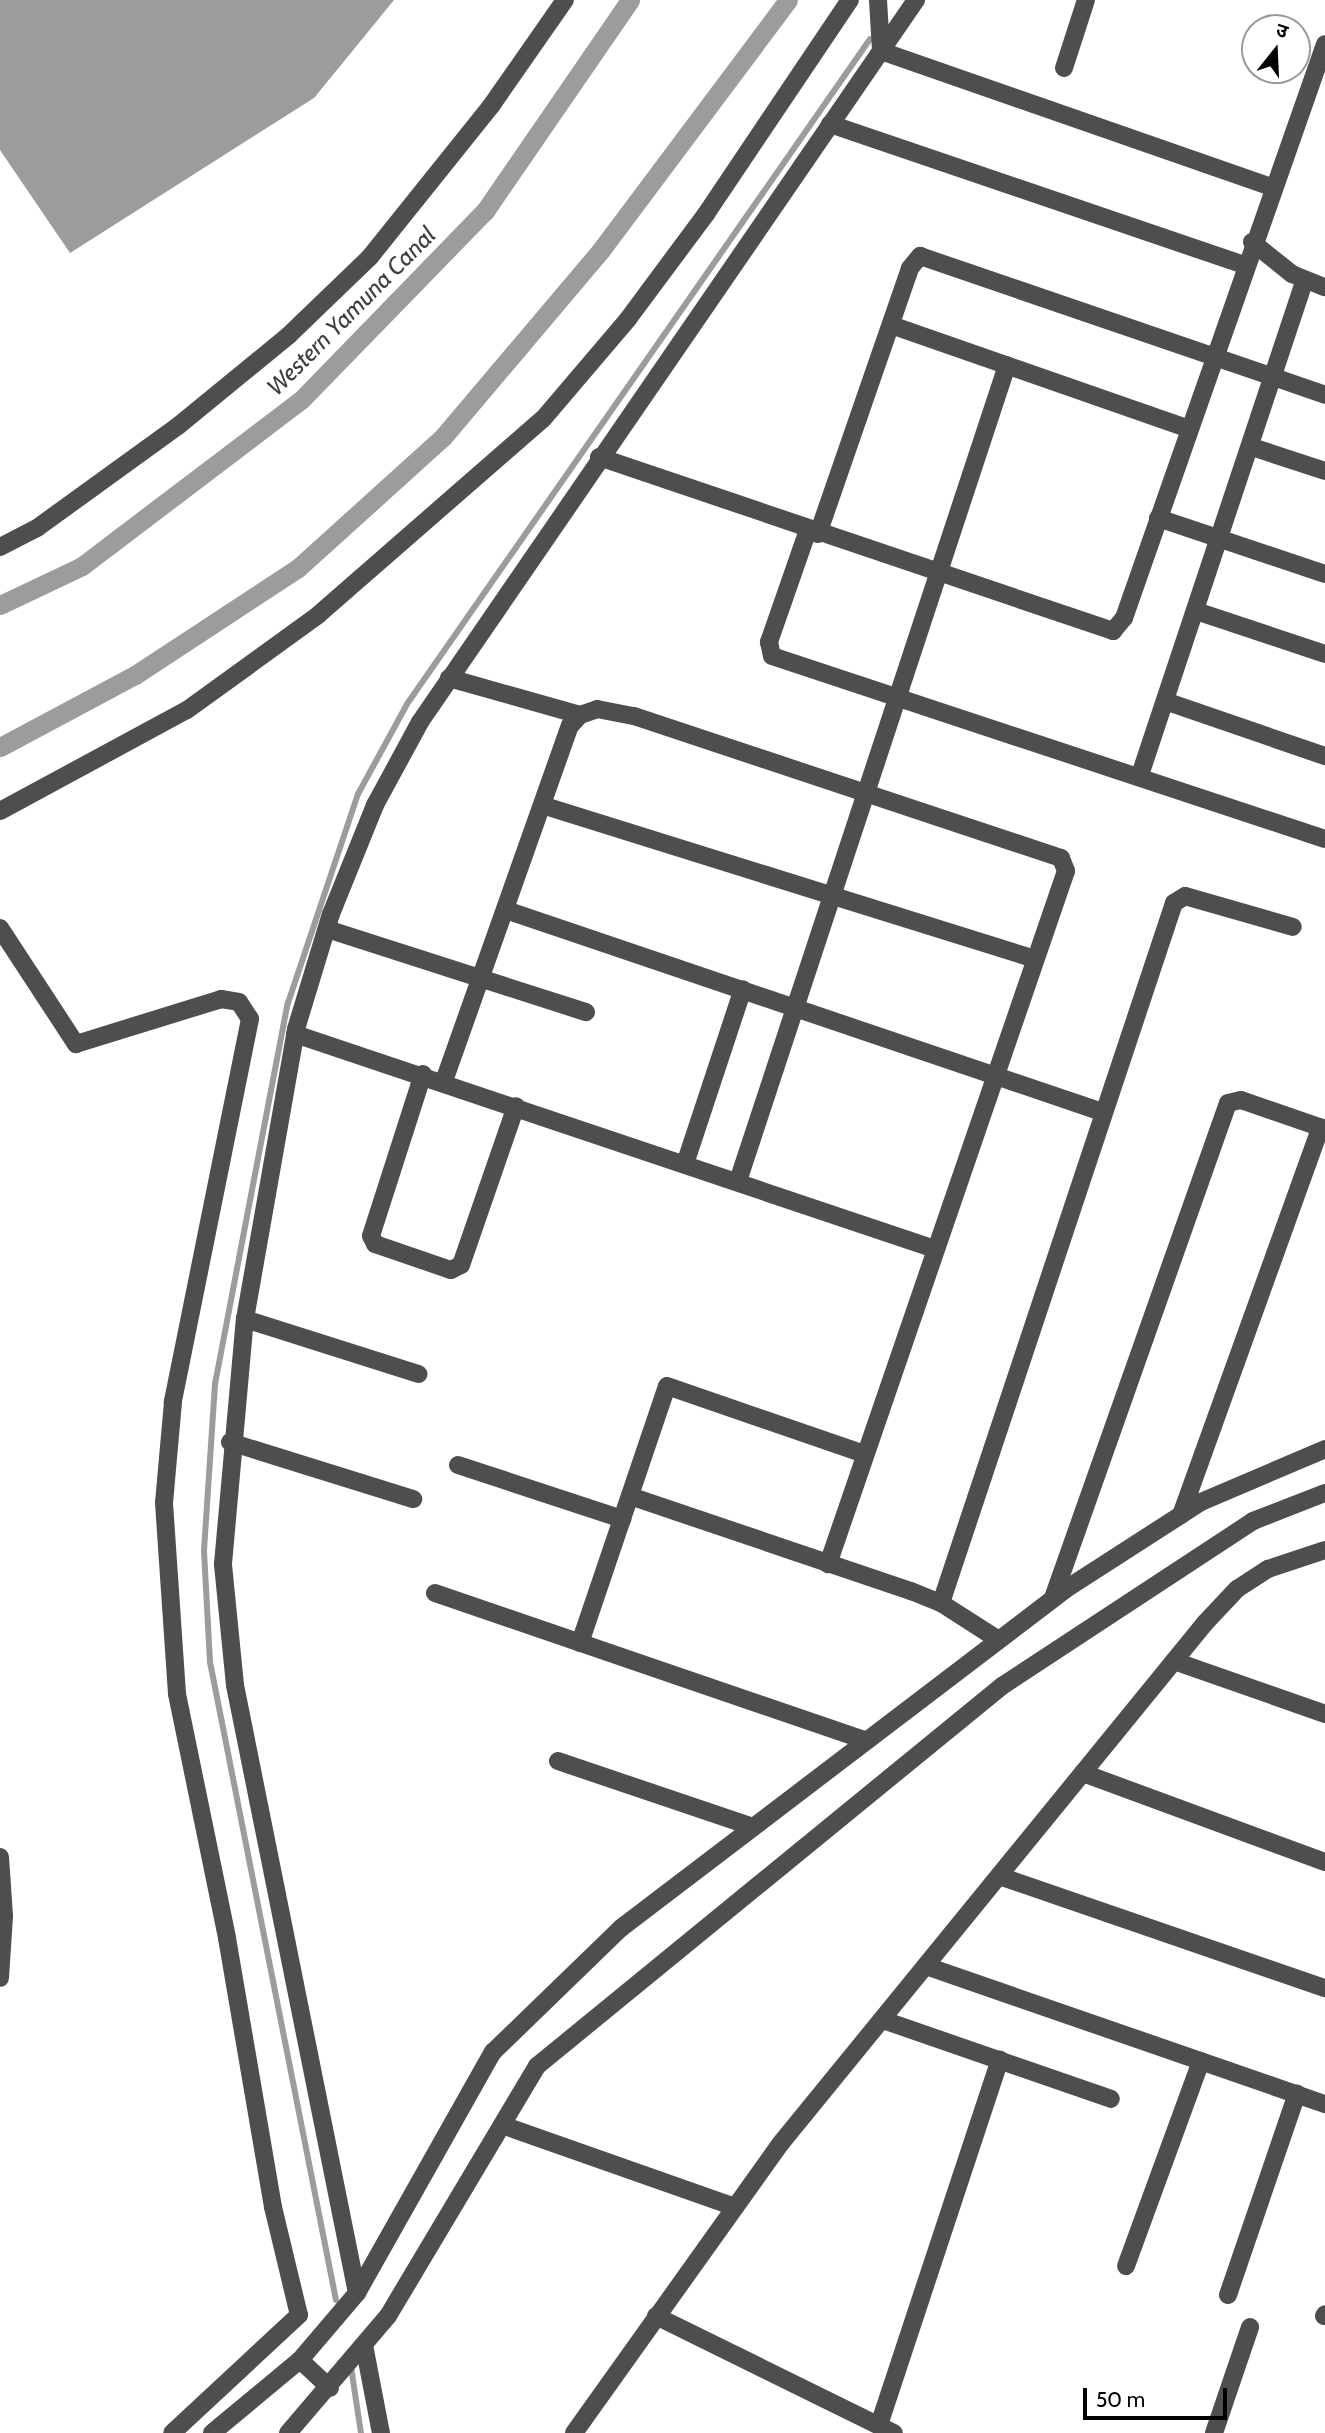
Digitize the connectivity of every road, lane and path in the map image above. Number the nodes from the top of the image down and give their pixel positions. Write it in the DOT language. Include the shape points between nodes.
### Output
graph roads {
  1 [pos="565,0"];
  2 [pos="850,0"];
  3 [pos="878,0"];
  4 [pos="916,0"];
  5 [pos="1086,0"];
  6 [pos="1325,44"];
  7 [pos="881,51"];
  8 [pos="1064,68"];
  9 [pos="830,124"];
  10 [pos="1271,187"];
  11 [pos="1252,242"];
  12 [pos="1244,265"];
  13 [pos="1304,282"];
  14 [pos="1325,287"];
  15 [pos="891,325"];
  16 [pos="1214,356"];
  17 [pos="1007,365"];
  18 [pos="1274,377"];
  19 [pos="1325,395"];
  20 [pos="1189,429"];
  21 [pos="1252,447"];
  22 [pos="599,457"];
  23 [pos="1325,471"];
  24 [pos="1158,518"];
  25 [pos="813,532"];
  26 [pos="1222,540"];
  27 [pos="0,547"];
  28 [pos="937,572"];
  29 [pos="1325,574"];
  30 [pos="1196,611"];
  31 [pos="1325,654"];
  32 [pos="449,678"];
  33 [pos="897,696"];
  34 [pos="1165,701"];
  35 [pos="580,715"];
  36 [pos="1325,756"];
  37 [pos="1140,775"];
  38 [pos="868,791"];
  39 [pos="545,806"];
  40 [pos="0,811"];
  41 [pos="1325,839"];
  42 [pos="832,896"];
  43 [pos="506,910"];
  44 [pos="1293,927"];
  45 [pos="0,928"];
  46 [pos="327,929"];
  47 [pos="1035,959"];
  48 [pos="484,978"];
  49 [pos="743,989"];
  50 [pos="793,1006"];
  51 [pos="586,1012"];
  52 [pos="295,1034"];
  53 [pos="423,1074"];
  54 [pos="992,1075"];
  55 [pos="444,1081"];
  56 [pos="516,1106"];
  57 [pos="1102,1112"];
  58 [pos="1323,1128"];
  59 [pos="685,1164"];
  60 [pos="738,1181"];
  61 [pos="934,1249"];
  62 [pos="244,1319"];
  63 [pos="418,1374"];
  64 [pos="230,1442"];
  65 [pos="1325,1449"];
  66 [pos="864,1454"];
  67 [pos="458,1465"];
  68 [pos="1325,1493"];
  69 [pos="630,1496"];
  70 [pos="413,1499"];
  71 [pos="1181,1515"];
  72 [pos="622,1519"];
  73 [pos="1325,1550"];
  74 [pos="828,1564"];
  75 [pos="435,1593"];
  76 [pos="1054,1598"];
  77 [pos="941,1603"];
  78 [pos="997,1639"];
  79 [pos="580,1643"];
  80 [pos="1174,1661"];
  81 [pos="1325,1714"];
  82 [pos="864,1740"];
  83 [pos="558,1761"];
  84 [pos="1083,1773"];
  85 [pos="753,1827"];
  86 [pos="0,1857"];
  87 [pos="1325,1862"];
  88 [pos="999,1876"];
  89 [pos="926,1966"];
  90 [pos="0,1978"];
  91 [pos="1325,1988"];
  92 [pos="883,2020"];
  93 [pos="1000,2059"];
  94 [pos="1200,2062"];
  95 [pos="1297,2094"];
  96 [pos="1111,2099"];
  97 [pos="1325,2104"];
  98 [pos="502,2125"];
  99 [pos="735,2207"];
  100 [pos="1126,2266"];
  101 [pos="357,2293"];
  102 [pos="1228,2295"];
  103 [pos="656,2316"];
  104 [pos="1250,2327"];
  105 [pos="364,2345"];
  106 [pos="300,2360"];
  107 [pos="330,2388"];
  108 [pos="886,2429"];
  109 [pos="172,2433"];
  110 [pos="212,2433"];
  111 [pos="288,2433"];
  112 [pos="381,2433"];
  113 [pos="574,2433"];
  114 [pos="1214,2433"];
  1 -- 27 [label="street" via="491,106 370,257 289,335 178,426 37,528"];
  2 -- 40 [label="street" via="706,214 628,319 543,419 318,615 198,702"];
  3 -- 7 [label="street"];
  4 -- 7 [label="street"];
  5 -- 8 [label="street"];
  6 -- 10 [label="street"];
  7 -- 9 [label="street"];
  7 -- 10 [label="street"];
  9 -- 12 [label="street"];
  9 -- 22 [label="street"];
  10 -- 11 [label="street"];
  11 -- 12 [label="street"];
  11 -- 13 [label="street"];
  12 -- 16 [label="street"];
  13 -- 14 [label="street"];
  13 -- 18 [label="street"];
  15 -- 16 [label="street" via="913,261 925,257"];
  15 -- 17 [label="street"];
  15 -- 25 [label="street"];
  16 -- 18 [label="street"];
  16 -- 20 [label="street"];
  17 -- 20 [label="street"];
  17 -- 28 [label="street"];
  18 -- 19 [label="street"];
  18 -- 21 [label="street"];
  20 -- 24 [label="street"];
  21 -- 23 [label="street"];
  21 -- 26 [label="street"];
  22 -- 25 [label="street"];
  22 -- 32 [label="street"];
  24 -- 26 [label="street"];
  24 -- 28 [label="street" via="1124,618 1113,631"];
  25 -- 28 [label="street"];
  25 -- 33 [label="street" via="768,649 781,661"];
  26 -- 29 [label="street"];
  26 -- 30 [label="street"];
  28 -- 33 [label="street"];
  30 -- 31 [label="street"];
  30 -- 34 [label="street"];
  32 -- 35 [label="street"];
  32 -- 46 [label="street" via="375,805"];
  33 -- 37 [label="street"];
  33 -- 38 [label="street"];
  34 -- 36 [label="street"];
  34 -- 37 [label="street"];
  35 -- 38 [label="street" via="597,709 634,716"];
  35 -- 39 [label="street" via="570,726"];
  37 -- 41 [label="street"];
  38 -- 42 [label="street"];
  38 -- 47 [label="street" via="1061,858 1066,871"];
  39 -- 42 [label="street"];
  39 -- 43 [label="street"];
  42 -- 47 [label="street"];
  42 -- 50 [label="street"];
  43 -- 48 [label="street"];
  43 -- 49 [label="street"];
  44 -- 57 [label="street" via="1178,898"];
  45 -- 109 [label="street" via="76,1044 221,999 239,1002 250,1019 173,1402 164,1503 177,1694 227,1938 272,2207 299,2315"];
  46 -- 48 [label="street"];
  46 -- 52 [label="street"];
  47 -- 54 [label="street"];
  48 -- 51 [label="street"];
  48 -- 55 [label="street"];
  49 -- 50 [label="street"];
  49 -- 59 [label="street"];
  50 -- 54 [label="street"];
  50 -- 60 [label="street"];
  52 -- 53 [label="street"];
  52 -- 62 [label="street"];
  53 -- 55 [label="street"];
  53 -- 56 [label="street" via="371,1236 375,1244 451,1270 461,1265"];
  54 -- 57 [label="street"];
  54 -- 61 [label="street"];
  55 -- 56 [label="street"];
  56 -- 59 [label="street"];
  57 -- 77 [label="street"];
  58 -- 71 [label="street"];
  58 -- 76 [label="street" via="1241,1100 1228,1103"];
  59 -- 60 [label="street"];
  60 -- 61 [label="street"];
  61 -- 66 [label="street"];
  62 -- 63 [label="street"];
  62 -- 64 [label="street"];
  64 -- 70 [label="street"];
  64 -- 101 [label="street" via="223,1564 234,1685"];
  65 -- 71 [label="street"];
  66 -- 69 [label="street" via="667,1386"];
  66 -- 74 [label="street"];
  67 -- 72 [label="street"];
  68 -- 98 [label="street" via="1253,1521 1002,1686 537,2066"];
  69 -- 72 [label="street"];
  69 -- 74 [label="street"];
  71 -- 76 [label="street"];
  72 -- 79 [label="street"];
  73 -- 80 [label="street" via="1268,1569 1237,1589"];
  74 -- 77 [label="street"];
  75 -- 79 [label="street"];
  76 -- 78 [label="street"];
  77 -- 78 [label="street"];
  78 -- 82 [label="street"];
  79 -- 82 [label="street"];
  80 -- 81 [label="street"];
  80 -- 84 [label="street"];
  82 -- 85 [label="street"];
  83 -- 85 [label="street"];
  84 -- 87 [label="street"];
  84 -- 88 [label="street"];
  85 -- 101 [label="street" via="621,1928 493,2052"];
  86 -- 90 [label="street" via="4,1916"];
  88 -- 89 [label="street"];
  88 -- 91 [label="street"];
  89 -- 92 [label="street"];
  89 -- 94 [label="street"];
  92 -- 93 [label="street"];
  92 -- 99 [label="street"];
  93 -- 96 [label="street"];
  93 -- 108 [label="street"];
  94 -- 95 [label="street"];
  94 -- 100 [label="street"];
  95 -- 97 [label="street"];
  95 -- 102 [label="street"];
  98 -- 99 [label="street"];
  98 -- 105 [label="street" via="388,2316"];
  99 -- 103 [label="street"];
  101 -- 106 [label="street"];
  103 -- 108 [label="street"];
  103 -- 113 [label="street"];
  104 -- 114 [label="street"];
  105 -- 107 [label="street"];
  105 -- 112 [label="street"];
  106 -- 107 [label="street"];
  106 -- 110 [label="street"];
  107 -- 111 [label="street"];
}
